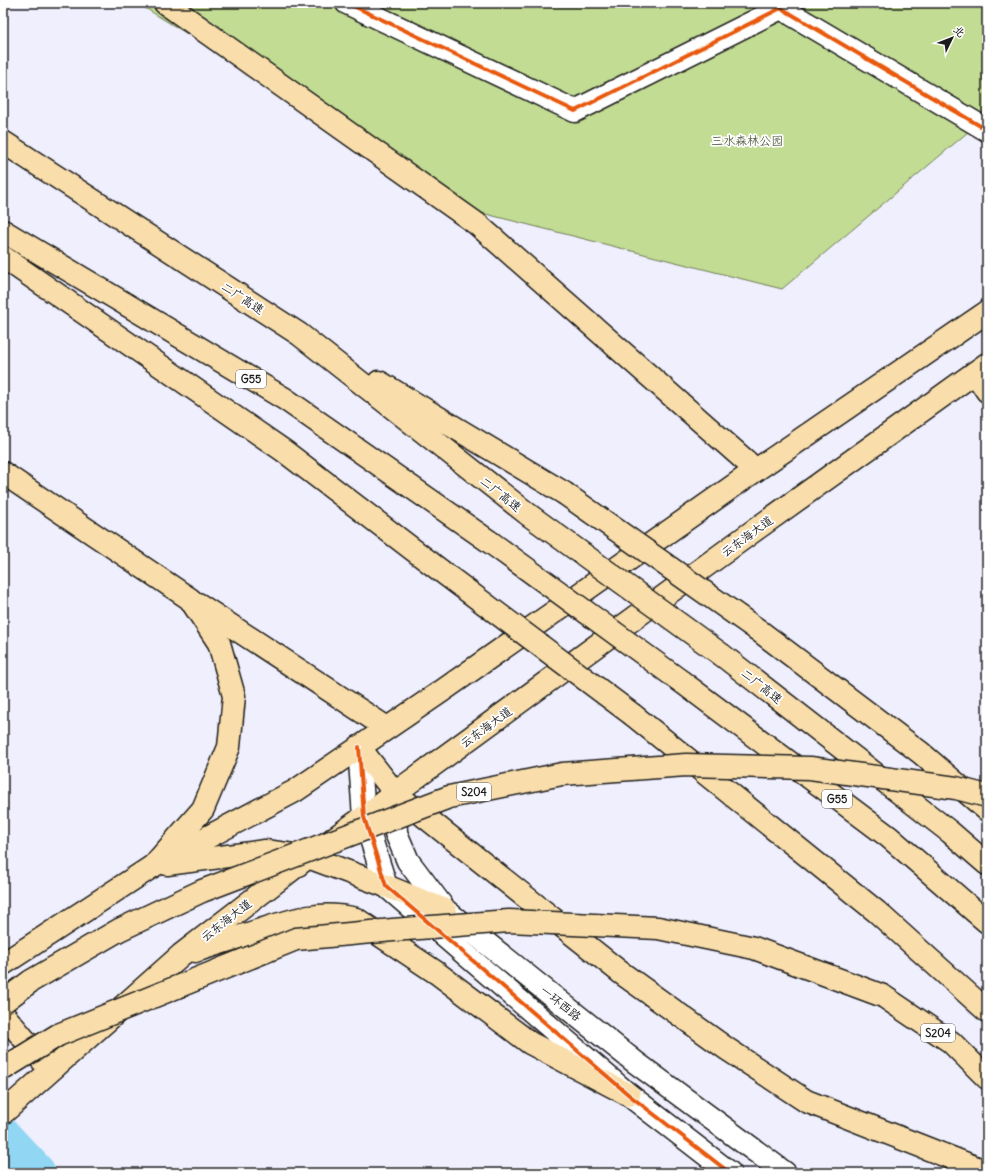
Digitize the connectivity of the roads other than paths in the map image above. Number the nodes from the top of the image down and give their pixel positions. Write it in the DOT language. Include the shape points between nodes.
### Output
graph roads {
  1 [pos="165,3"];
  2 [pos="347,3"];
  3 [pos="987,130"];
  4 [pos="3,142"];
  5 [pos="3,230"];
  6 [pos="3,257"];
  7 [pos="987,312"];
  8 [pos="299,334"];
  9 [pos="981,369"];
  10 [pos="987,391"];
  11 [pos="756,470"];
  12 [pos="3,473"];
  13 [pos="190,599"];
  14 [pos="387,728"];
  15 [pos="359,747"];
  16 [pos="395,793"];
  17 [pos="987,796"];
  18 [pos="987,810"];
  19 [pos="364,817"];
  20 [pos="308,856"];
  21 [pos="987,864"];
  22 [pos="154,866"];
  23 [pos="386,886"];
  24 [pos="445,910"];
  25 [pos="987,922"];
  26 [pos="180,955"];
  27 [pos="5,959"];
  28 [pos="3,1002"];
  29 [pos="987,1011"];
  30 [pos="3,1014"];
  31 [pos="3,1069"];
  32 [pos="51,1070"];
  33 [pos="987,1078"];
  34 [pos="629,1095"];
  35 [pos="3,1113"];
  36 [pos="987,1172"];
  37 [pos="730,1173"];
  38 [pos="785,1173"];
  1 -- 11 [label="main road" via="477,224"];
  2 -- 3 [label="street" via="575,111 781,8"];
  4 -- 8 [label="main road, 二广高速"];
  5 -- 25 [label="main road, G55, bridge" via="285,399 490,542 889,837"];
  6 -- 29 [label="main road, bridge" via="284,451 633,715 877,912"];
  7 -- 11 [label="main road"];
  8 -- 18 [label="main road, bridge" via="564,494 758,630 921,753"];
  8 -- 21 [label="main road, 二广高速, bridge" via="529,516 722,655 950,832"];
  9 -- 10 [label="main road"];
  9 -- 16 [label="main road, 云东海大道"];
  11 -- 14 [label="main road"];
  12 -- 13 [label="main road"];
  13 -- 14 [label="main road"];
  13 -- 22 [label="main road" via="219,643 234,696 229,747 203,809"];
  14 -- 15 [label="main road"];
  15 -- 16 [label="main road"];
  15 -- 19 [label="street"];
  15 -- 22 [label="main road" via="295,791"];
  16 -- 19 [label="main road, 云东海大道"];
  16 -- 24 [label="street, 一环西路" via="396,833 408,861"];
  16 -- 36 [label="main road" via="620,972 727,1049 806,1100"];
  17 -- 28 [label="main road, S204, bridge" via="956,788 810,768 686,765 562,774 449,797 202,891 119,930 31,981"];
  19 -- 20 [label="main road, 云东海大道"];
  19 -- 23 [label="street"];
  20 -- 22 [label="main road" via="265,851"];
  20 -- 23 [label="main road"];
  20 -- 26 [label="main road, 云东海大道"];
  22 -- 27 [label="main road"];
  23 -- 24 [label="main road"];
  23 -- 34 [label="street"];
  24 -- 38 [label="street, 一环西路" via="635,1062"];
  26 -- 32 [label="main road, 云东海大道"];
  26 -- 34 [label="main road" via="295,919 322,915 356,919 437,973 530,1043"];
  30 -- 32 [label="main road"];
  31 -- 33 [label="main road, S204, bridge" via="58,1034 296,939 509,921 658,928 754,948 883,996 951,1042"];
  32 -- 35 [label="main road, 云东海大道"];
  34 -- 37 [label="street"];
}
